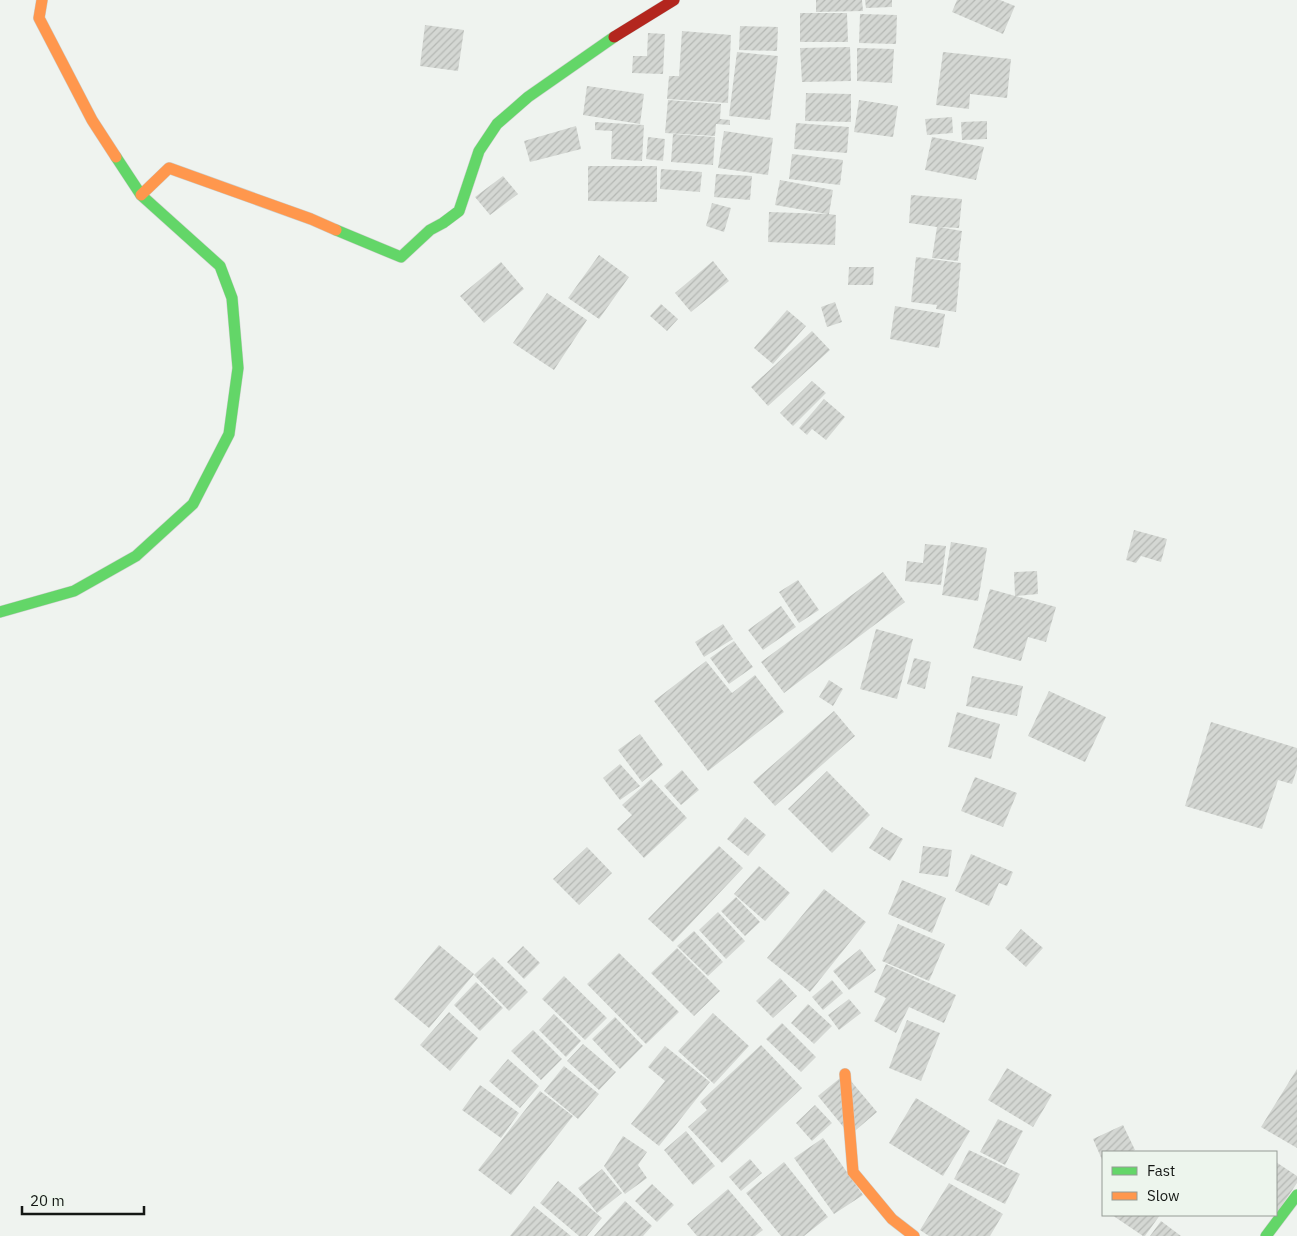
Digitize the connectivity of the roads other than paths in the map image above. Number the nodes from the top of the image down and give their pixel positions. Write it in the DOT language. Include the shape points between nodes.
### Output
graph roads {
  1 [pos="42,0"];
  2 [pos="674,0"];
  3 [pos="141,195"];
  4 [pos="0,612"];
  5 [pos="845,1074"];
  6 [pos="1297,1195"];
  7 [pos="914,1236"];
  8 [pos="1266,1236"];
  1 -- 3 [label="street" via="39,18 92,120"];
  2 -- 3 [label="street" via="605,43 497,124 479,151 459,211 430,230 401,257 169,168"];
  3 -- 4 [label="street" via="220,266 232,298 238,368 229,434 194,504 136,556 74,592"];
  5 -- 7 [label="street" via="854,1172 892,1219"];
  6 -- 8 [label="street"];
}
